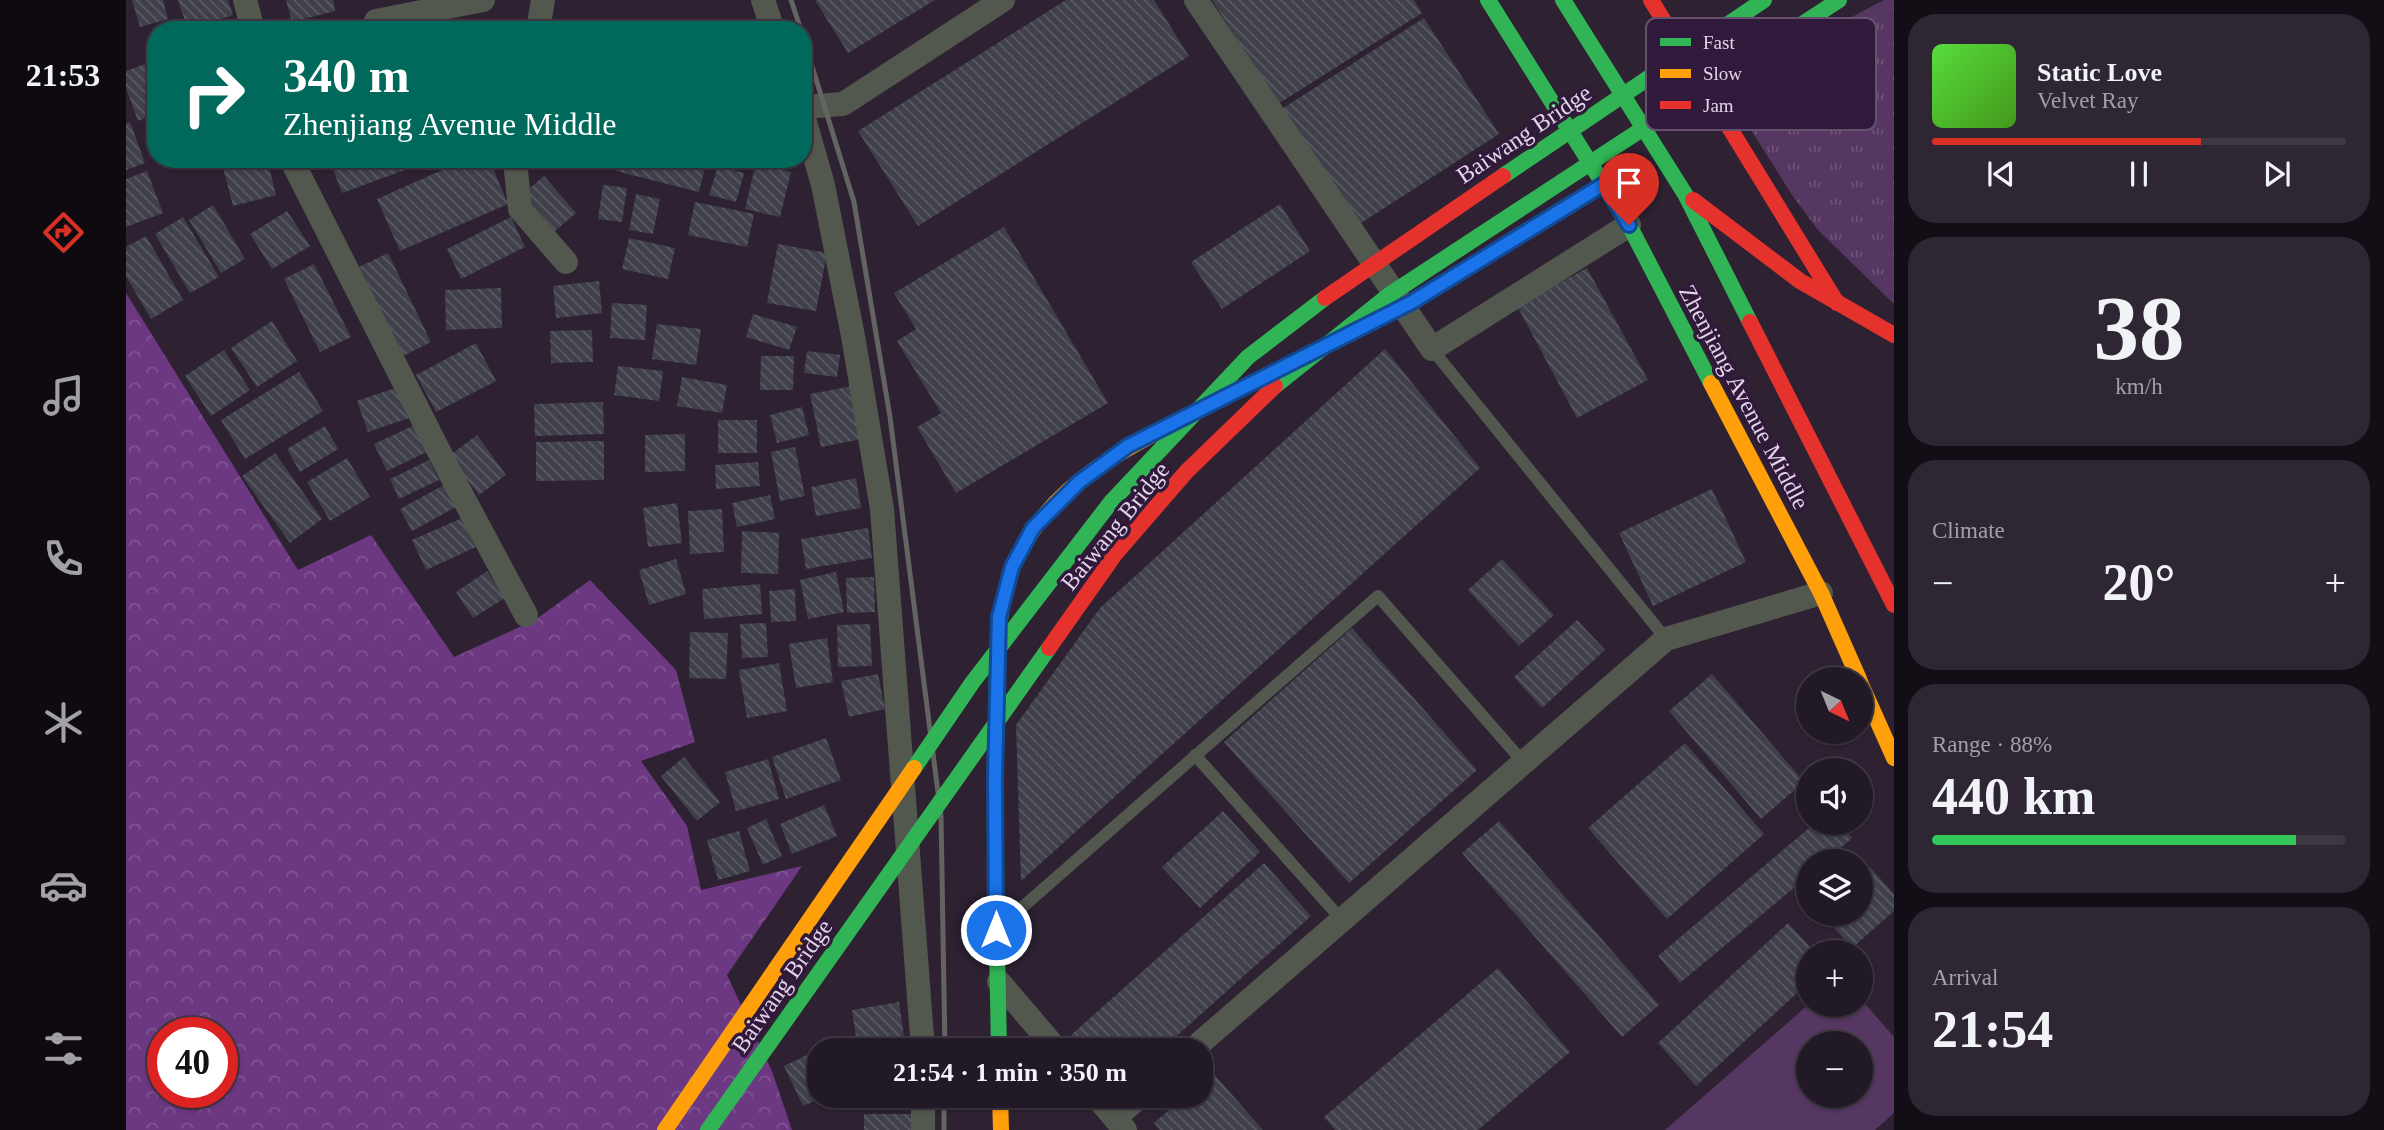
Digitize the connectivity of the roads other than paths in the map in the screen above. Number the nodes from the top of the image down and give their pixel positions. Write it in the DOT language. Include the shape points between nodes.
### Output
graph roads {
  1 [pos="245,0"];
  2 [pos="482,0"];
  3 [pos="543,0"];
  4 [pos="763,0"];
  5 [pos="1003,0"];
  6 [pos="1196,0"];
  7 [pos="1488,0"];
  8 [pos="1563,0"];
  9 [pos="1651,0"];
  10 [pos="1764,0"];
  11 [pos="1839,0"];
  12 [pos="1662,18"];
  13 [pos="1737,18"];
  14 [pos="1812,18"];
  15 [pos="251,21"];
  16 [pos="376,21"];
  17 [pos="540,21"];
  18 [pos="771,21"];
  19 [pos="1646,79"];
  20 [pos="812,106"];
  21 [pos="1646,127"];
  22 [pos="1731,130"];
  23 [pos="812,150"];
  24 [pos="296,168"];
  25 [pos="516,168"];
  26 [pos="1604,184"];
  27 [pos="1685,194"];
  28 [pos="1629,225"];
  29 [pos="566,262"];
  30 [pos="1837,303"];
  31 [pos="1404,306"];
  32 [pos="1894,335"];
  33 [pos="1432,349"];
  34 [pos="1260,379"];
  35 [pos="1236,392"];
  36 [pos="1821,593"];
  37 [pos="1894,605"];
  38 [pos="526,615"];
  39 [pos="1666,639"];
  40 [pos="1854,667"];
  41 [pos="1873,710"];
  42 [pos="1195,755"];
  43 [pos="1894,758"];
  44 [pos="1523,762"];
  45 [pos="1342,920"];
  46 [pos="996,930"];
  47 [pos="999,982"];
  48 [pos="922,1038"];
  49 [pos="999,1038"];
  50 [pos="1047,1038"];
  51 [pos="1206,1038"];
  52 [pos="923,1108"];
  53 [pos="1000,1108"];
  54 [pos="1106,1108"];
  55 [pos="1131,1108"];
  56 [pos="1120,1124"];
  57 [pos="665,1130"];
  58 [pos="709,1130"];
  59 [pos="923,1130"];
  60 [pos="1001,1130"];
  1 -- 15 [label="street"];
  2 -- 16 [label="street"];
  3 -- 17 [label="street"];
  4 -- 18 [label="street"];
  5 -- 20 [label="street" via="843,104"];
  6 -- 31 [label="street"];
  7 -- 26 [label="main road, Zhenjiang Avenue Middle"];
  8 -- 27 [label="main road, Zhenjiang Avenue Middle"];
  9 -- 12 [label="main road"];
  10 -- 13 [label="main road, Baiwang Bridge, bridge"];
  11 -- 14 [label="main road, Baiwang Bridge, bridge"];
  19 -- 57 [label="main road, Baiwang Bridge, bridge" via="1346,281 1248,357 1111,502 972,683"];
  21 -- 58 [label="main road, Baiwang Bridge, bridge" via="1389,296 1271,389 1186,471 1116,553"];
  22 -- 30 [label="main road"];
  23 -- 48 [label="street" via="853,336 881,509"];
  24 -- 38 [label="street"];
  25 -- 29 [label="street" via="520,209"];
  26 -- 28 [label="main road, Zhenjiang Avenue Middle"];
  26 -- 31 [label="main road"];
  27 -- 30 [label="main road" via="1800,281"];
  27 -- 37 [label="main road, Zhenjiang Avenue Middle"];
  28 -- 33 [label="street"];
  28 -- 36 [label="main road, Zhenjiang Avenue Middle"];
  30 -- 32 [label="main road"];
  31 -- 33 [label="street"];
  31 -- 34 [label="main road"];
  33 -- 39 [label="lane"];
  35 -- 46 [label="main road" via="1128,446 1093,470 1033,528 1012,567 999,617"];
  36 -- 39 [label="street"];
  36 -- 40 [label="main road, Zhenjiang Avenue Middle"];
  39 -- 44 [label="street"];
  41 -- 43 [label="main road, Zhenjiang Avenue Middle"];
  42 -- 44 [label="lane" via="1378,596"];
  42 -- 45 [label="lane"];
  42 -- 46 [label="lane"];
  44 -- 45 [label="street"];
  45 -- 51 [label="street"];
  46 -- 47 [label="main road"];
  47 -- 49 [label="main road"];
  47 -- 50 [label="street"];
  52 -- 59 [label="street"];
  53 -- 60 [label="main road"];
  54 -- 56 [label="street"];
  55 -- 56 [label="street"];
}
